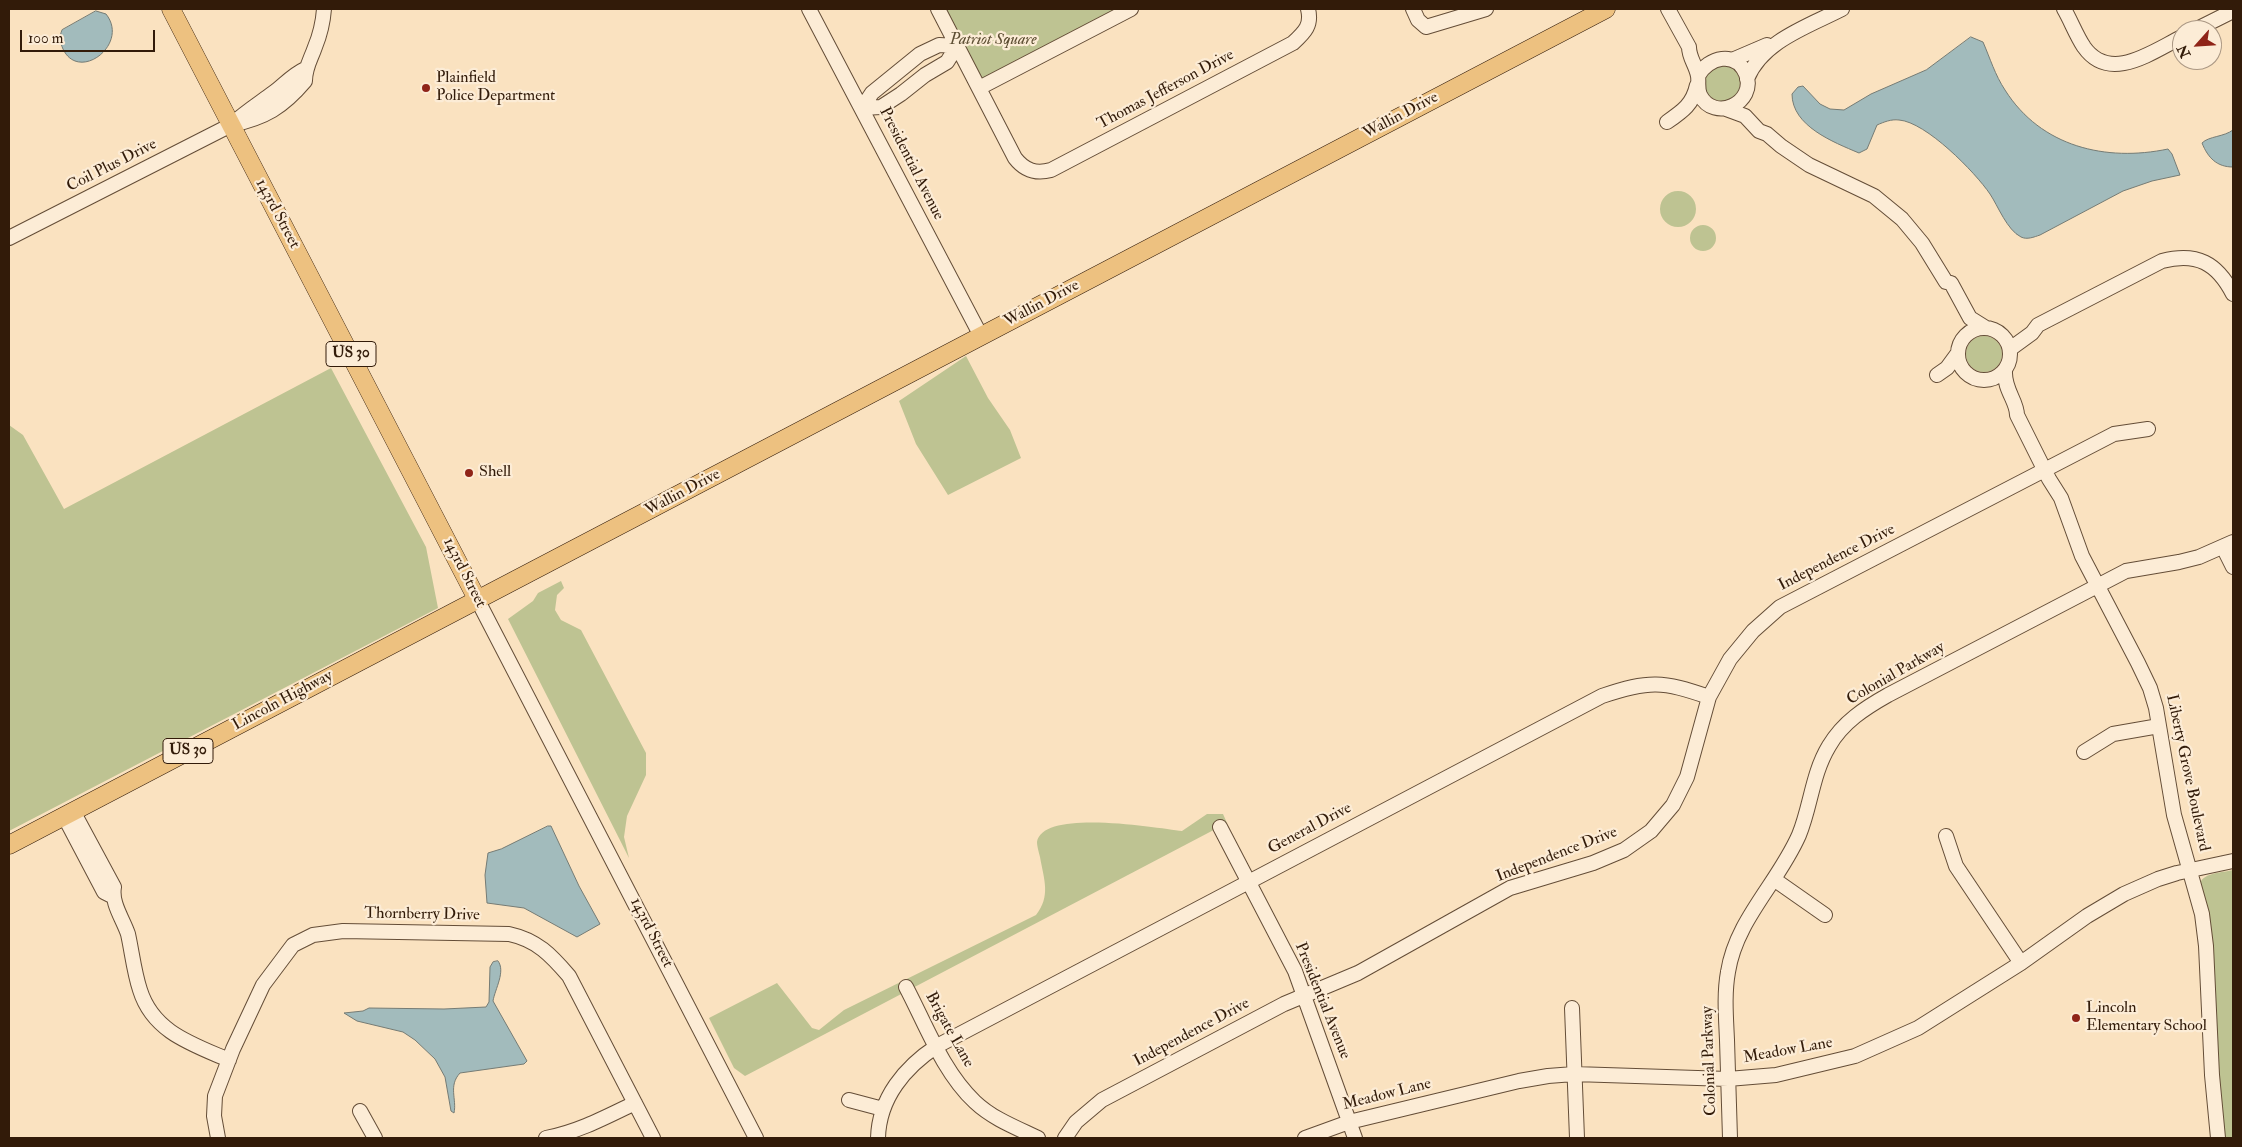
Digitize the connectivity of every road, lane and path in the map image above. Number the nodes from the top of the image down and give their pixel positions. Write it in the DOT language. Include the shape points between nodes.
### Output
graph roads {
  1 [pos="171,9"];
  2 [pos="324,9"];
  3 [pos="809,9"];
  4 [pos="938,9"];
  5 [pos="1131,9"];
  6 [pos="1308,9"];
  7 [pos="1413,9"];
  8 [pos="1486,9"];
  9 [pos="1606,9"];
  10 [pos="1668,9"];
  11 [pos="1842,9"];
  12 [pos="2064,9"];
  13 [pos="2233,11"];
  14 [pos="2215,20"];
  15 [pos="2172,42"];
  16 [pos="1772,45"];
  17 [pos="957,46"];
  18 [pos="1690,46"];
  19 [pos="1716,59"];
  20 [pos="1732,60"];
  21 [pos="1748,79"];
  22 [pos="1698,81"];
  23 [pos="979,88"];
  24 [pos="1745,95"];
  25 [pos="1712,106"];
  26 [pos="862,108"];
  27 [pos="1726,109"];
  28 [pos="231,125"];
  29 [pos="1767,134"];
  30 [pos="9,238"];
  31 [pos="1946,282"];
  32 [pos="2233,294"];
  33 [pos="2038,325"];
  34 [pos="1986,328"];
  35 [pos="2001,334"];
  36 [pos="981,336"];
  37 [pos="1964,338"];
  38 [pos="2010,350"];
  39 [pos="1958,354"];
  40 [pos="2005,371"];
  41 [pos="1968,375"];
  42 [pos="1985,380"];
  43 [pos="2017,415"];
  44 [pos="2148,429"];
  45 [pos="2044,470"];
  46 [pos="2228,544"];
  47 [pos="2233,567"];
  48 [pos="2098,586"];
  49 [pos="477,599"];
  50 [pos="1709,697"];
  51 [pos="2159,726"];
  52 [pos="2084,752"];
  53 [pos="68,814"];
  54 [pos="1220,827"];
  55 [pos="1946,836"];
  56 [pos="9,845"];
  57 [pos="2233,862"];
  58 [pos="2190,870"];
  59 [pos="1775,880"];
  60 [pos="1248,882"];
  61 [pos="1825,915"];
  62 [pos="2021,963"];
  63 [pos="906,987"];
  64 [pos="1305,996"];
  65 [pos="1572,1008"];
  66 [pos="936,1046"];
  67 [pos="229,1060"];
  68 [pos="1574,1074"];
  69 [pos="1728,1078"];
  70 [pos="849,1100"];
  71 [pos="635,1103"];
  72 [pos="883,1109"];
  73 [pos="360,1111"];
  74 [pos="1349,1122"];
  75 [pos="218,1138"];
  76 [pos="375,1138"];
  77 [pos="546,1138"];
  78 [pos="653,1138"];
  79 [pos="756,1138"];
  80 [pos="878,1138"];
  81 [pos="1038,1138"];
  82 [pos="1065,1138"];
  83 [pos="1305,1138"];
  84 [pos="1354,1138"];
  85 [pos="1577,1138"];
  86 [pos="1730,1138"];
  87 [pos="2218,1138"];
  1 -- 28 [label="main road, 143rd Street / US 30"];
  2 -- 28 [label="street, Coil Plus Drive" via="323,23 305,69 294,74"];
  3 -- 26 [label="street, Presidential Avenue"];
  4 -- 17 [label="street"];
  5 -- 23 [label="street"];
  6 -- 23 [label="street, Thomas Jefferson Drive" via="1309,26 1293,43 1051,170 1032,171 1021,166"];
  7 -- 8 [label="street" via="1426,27"];
  9 -- 36 [label="main road, Wallin Drive"];
  10 -- 18 [label="street"];
  11 -- 16 [label="street"];
  12 -- 15 [label="street" via="2085,48 2111,65 2129,63"];
  13 -- 14 [label="street"];
  16 -- 20 [label="street"];
  16 -- 21 [label="street" via="1752,67"];
  17 -- 23 [label="street"];
  17 -- 26 [label="street" via="947,62 902,94 881,107"];
  17 -- 26 [label="street" via="939,45 920,54 872,93"];
  18 -- 19 [label="street"];
  18 -- 22 [label="street" via="1689,54"];
  19 -- 20 [label="street"];
  19 -- 22 [label="street" via="1708,63"];
  20 -- 21 [label="street" via="1739,64"];
  21 -- 24 [label="street"];
  22 -- 25 [label="street" via="1704,100"];
  22 -- 25 [label="street" via="1689,106 1668,125"];
  24 -- 27 [label="street" via="1740,102"];
  24 -- 29 [label="street" via="1766,127"];
  25 -- 27 [label="street"];
  26 -- 36 [label="street, Presidential Avenue"];
  27 -- 29 [label="street" via="1745,116 1759,131"];
  28 -- 30 [label="street, Coil Plus Drive"];
  28 -- 49 [label="main road, 143rd Street / US 30"];
  29 -- 31 [label="street" via="1808,165 1874,196 1902,219 1922,243"];
  31 -- 34 [label="street" via="1951,283 1970,318"];
  31 -- 37 [label="street" via="1944,287 1961,323"];
  32 -- 33 [label="street" via="2212,266 2200,260 2179,257 2162,261"];
  33 -- 35 [label="street"];
  33 -- 38 [label="street"];
  34 -- 35 [label="street"];
  34 -- 37 [label="street"];
  35 -- 38 [label="street"];
  36 -- 49 [label="main road, Wallin Drive"];
  37 -- 39 [label="street"];
  38 -- 40 [label="street"];
  39 -- 41 [label="street" via="1959,362"];
  39 -- 41 [label="street" via="1938,378"];
  40 -- 42 [label="street" via="1996,378"];
  40 -- 43 [label="street, Liberty Grove Boulevard" via="2006,387"];
  41 -- 42 [label="street"];
  42 -- 43 [label="street, Liberty Grove Boulevard" via="1994,387 2011,414"];
  43 -- 45 [label="street, Liberty Grove Boulevard"];
  44 -- 45 [label="street, Independence Drive" via="2114,434"];
  45 -- 48 [label="street, Liberty Grove Boulevard" via="2061,498 2082,556"];
  45 -- 50 [label="street, Independence Drive" via="1780,607 1753,631 1730,659"];
  46 -- 47 [label="street"];
  46 -- 48 [label="street, Colonial Parkway" via="2179,562 2126,571"];
  48 -- 51 [label="street, Liberty Grove Boulevard" via="2150,688"];
  48 -- 59 [label="street, Colonial Parkway" via="1888,695 1843,727 1818,767 1799,834"];
  49 -- 53 [label="main road, Lincoln Highway / US 30"];
  49 -- 79 [label="street, 143rd Street"];
  50 -- 60 [label="street, General Drive" via="1658,683 1633,686 1602,696"];
  50 -- 64 [label="street, Independence Drive" via="1686,777 1673,805 1651,831 1624,850 1593,863 1510,888 1358,973"];
  51 -- 52 [label="street" via="2113,734"];
  51 -- 58 [label="street, Liberty Grove Boulevard" via="2169,790"];
  53 -- 56 [label="main road, Lincoln Highway / US 30"];
  53 -- 67 [label="street" via="114,887 112,896 126,928 139,988 150,1012 172,1034"];
  54 -- 60 [label="street, Presidential Avenue"];
  55 -- 62 [label="street" via="1956,866"];
  57 -- 58 [label="street, Meadow Lane"];
  58 -- 62 [label="street, Meadow Lane" via="2124,894"];
  58 -- 87 [label="street, Liberty Grove Boulevard" via="2202,914 2206,946"];
  59 -- 61 [label="street"];
  59 -- 69 [label="street, Colonial Parkway" via="1742,928 1731,958 1726,996"];
  60 -- 64 [label="street, Presidential Avenue" via="1295,970"];
  60 -- 66 [label="street, General Drive"];
  62 -- 69 [label="street, Meadow Lane" via="1918,1028 1855,1056 1776,1074"];
  63 -- 66 [label="street, Brigate Lane"];
  64 -- 74 [label="street, Presidential Avenue"];
  64 -- 82 [label="street, Independence Drive" via="1102,1100 1076,1122"];
  65 -- 68 [label="street"];
  66 -- 72 [label="street, General Drive" via="904,1073"];
  66 -- 81 [label="street, Brigate Lane" via="975,1102 994,1116"];
  67 -- 71 [label="street, Thornberry Drive" via="272,971 294,945 314,936 343,931 509,934 526,938 541,948 568,976"];
  67 -- 75 [label="street, Thornberry Drive" via="215,1096"];
  68 -- 69 [label="street, Meadow Lane"];
  68 -- 74 [label="street, Meadow Lane" via="1519,1081"];
  68 -- 85 [label="street"];
  69 -- 86 [label="street, Colonial Parkway"];
  70 -- 72 [label="street"];
  71 -- 77 [label="street" via="566,1134"];
  71 -- 78 [label="street, Thornberry Drive"];
  72 -- 80 [label="street, General Drive"];
  73 -- 76 [label="street"];
  74 -- 83 [label="street, Meadow Lane"];
  74 -- 84 [label="street, Presidential Avenue"];
}
